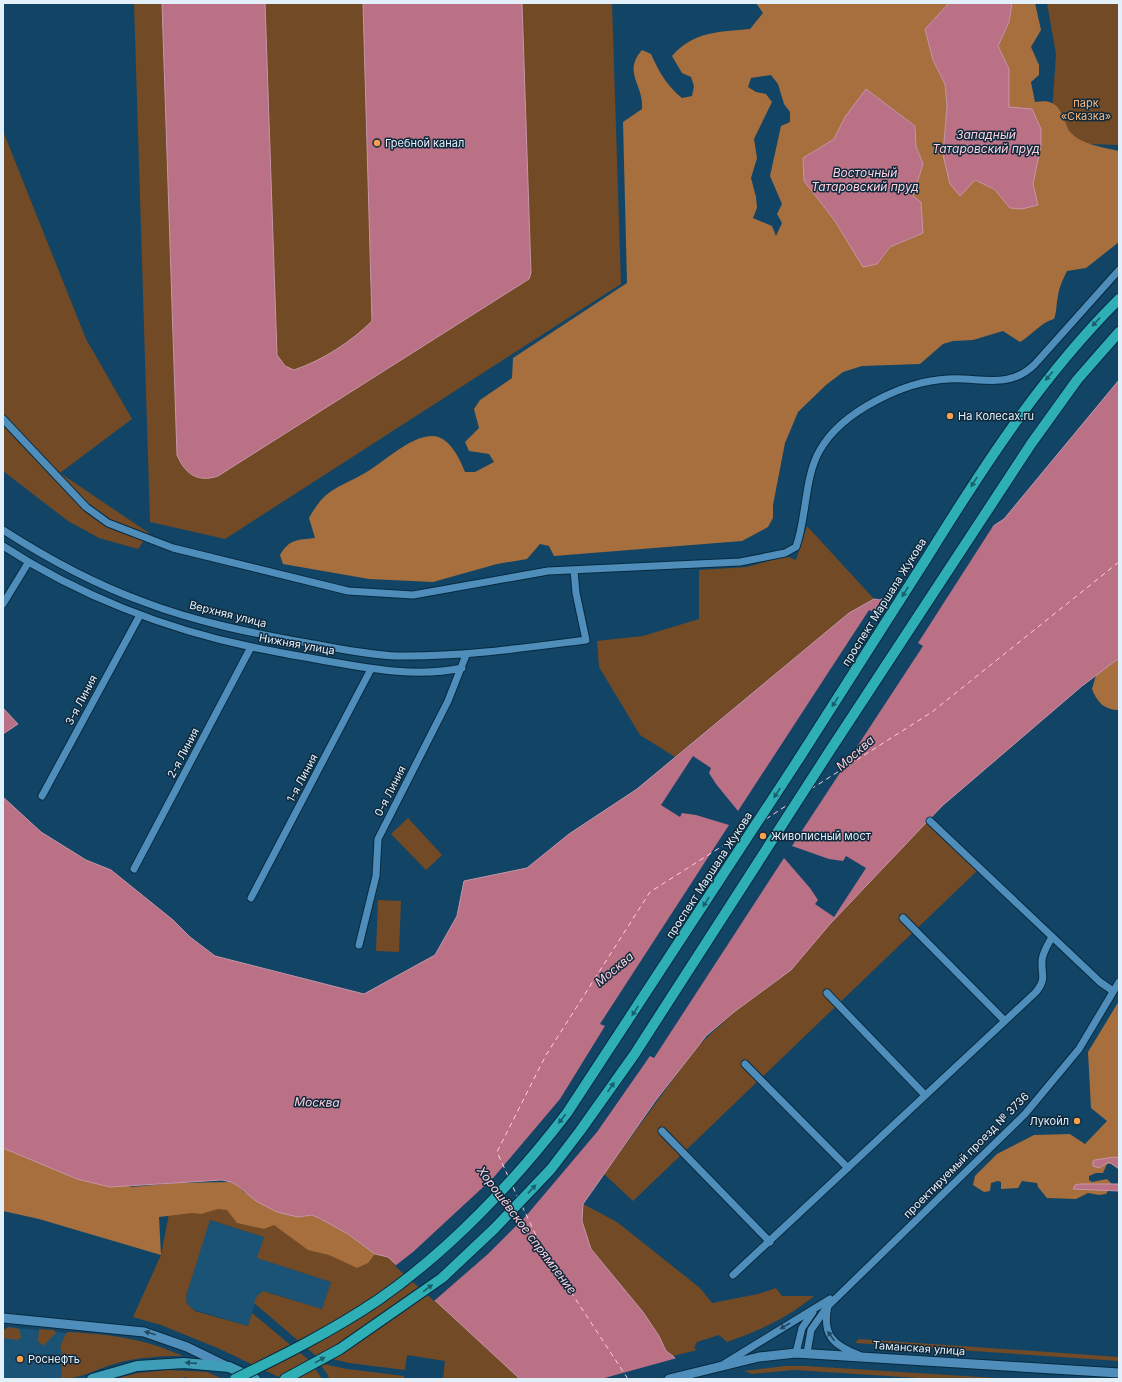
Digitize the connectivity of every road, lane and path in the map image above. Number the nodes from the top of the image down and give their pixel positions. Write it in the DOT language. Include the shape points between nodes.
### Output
graph roads {
  1 [pos="1119,270"];
  2 [pos="1119,299"];
  3 [pos="1119,332"];
  4 [pos="3,419"];
  5 [pos="3,530"];
  6 [pos="3,546"];
  7 [pos="28,563"];
  8 [pos="574,570"];
  9 [pos="3,604"];
  10 [pos="140,615"];
  11 [pos="251,647"];
  12 [pos="466,655"];
  13 [pos="462,668"];
  14 [pos="371,669"];
  15 [pos="42,796"];
  16 [pos="930,821"];
  17 [pos="134,869"];
  18 [pos="251,898"];
  19 [pos="903,918"];
  20 [pos="1052,937"];
  21 [pos="359,945"];
  22 [pos="1119,982"];
  23 [pos="1113,992"];
  24 [pos="827,993"];
  25 [pos="1005,1021"];
  26 [pos="745,1064"];
  27 [pos="925,1095"];
  28 [pos="662,1131"];
  29 [pos="848,1168"];
  30 [pos="770,1242"];
  31 [pos="733,1275"];
  32 [pos="826,1305"];
  33 [pos="3,1318"];
  34 [pos="796,1353"];
  35 [pos="807,1353"];
  36 [pos="863,1356"];
  37 [pos="722,1365"];
  38 [pos="229,1367"];
  39 [pos="1119,1373"];
  40 [pos="92,1379"];
  41 [pos="235,1379"];
  42 [pos="255,1379"];
  43 [pos="285,1379"];
  44 [pos="669,1379"];
  1 -- 8 [label="street" via="1026,372 1010,380 949,379 906,387 882,396 835,431 814,461 798,540 796,547 791,551 740,562"];
  2 -- 41 [label="main road, проспект Маршала Жукова, one-way, bridge" via="1044,382 990,457 794,767 606,1055 539,1149 488,1204 430,1259 379,1299 332,1329"];
  43 -- 3 [label="main road, one-way" via="340,1349 442,1278 494,1229 551,1169 634,1055 1031,444 1077,380"];
  4 -- 8 [label="street" via="86,507 108,523 181,550 348,591 397,596 548,571"];
  5 -- 12 [label="street, Верхняя улица" via="95,582 145,603 201,620 256,634 372,654"];
  6 -- 7 [label="street, Нижняя улица"];
  7 -- 9 [label="street"];
  7 -- 10 [label="street, Нижняя улица" via="88,594"];
  8 -- 12 [label="street, Верхняя улица" via="586,640"];
  10 -- 11 [label="street, Нижняя улица"];
  10 -- 15 [label="street, 3-я Линия"];
  11 -- 14 [label="street, Нижняя улица"];
  11 -- 17 [label="street, 2-я Линия"];
  12 -- 13 [label="street, 0-я Линия"];
  13 -- 14 [label="street, Нижняя улица" via="446,671"];
  13 -- 21 [label="street, 0-я Линия" via="378,839 376,876"];
  14 -- 18 [label="street, 1-я Линия"];
  16 -- 20 [label="street"];
  19 -- 25 [label="street"];
  20 -- 23 [label="street"];
  20 -- 25 [label="street" via="1042,960 1042,984"];
  22 -- 23 [label="street, проектируемый проезд № 3736"];
  23 -- 32 [label="street, проектируемый проезд № 3736" via="1079,1048 1026,1114"];
  24 -- 27 [label="street"];
  25 -- 27 [label="street"];
  26 -- 29 [label="street"];
  27 -- 29 [label="street"];
  28 -- 30 [label="street"];
  29 -- 30 [label="street"];
  30 -- 31 [label="street"];
  32 -- 34 [label="street" via="808,1318 802,1328"];
  32 -- 35 [label="street" via="811,1330"];
  36 -- 32 [label="street, one-way" via="849,1351 831,1338 825,1323"];
  32 -- 37 [label="street, one-way" via="756,1342"];
  38 -- 33 [label="street, one-way" via="157,1335 131,1329"];
  34 -- 35 [label="street, Таманская улица"];
  34 -- 37 [label="street, Таманская улица" via="770,1355"];
  35 -- 36 [label="street, Таманская улица"];
  36 -- 39 [label="street, Таманская улица"];
  37 -- 44 [label="street, Таманская улица"];
  38 -- 40 [label="main road, one-way" via="184,1363 152,1364 122,1369"];
  38 -- 42 [label="main road"];
}
